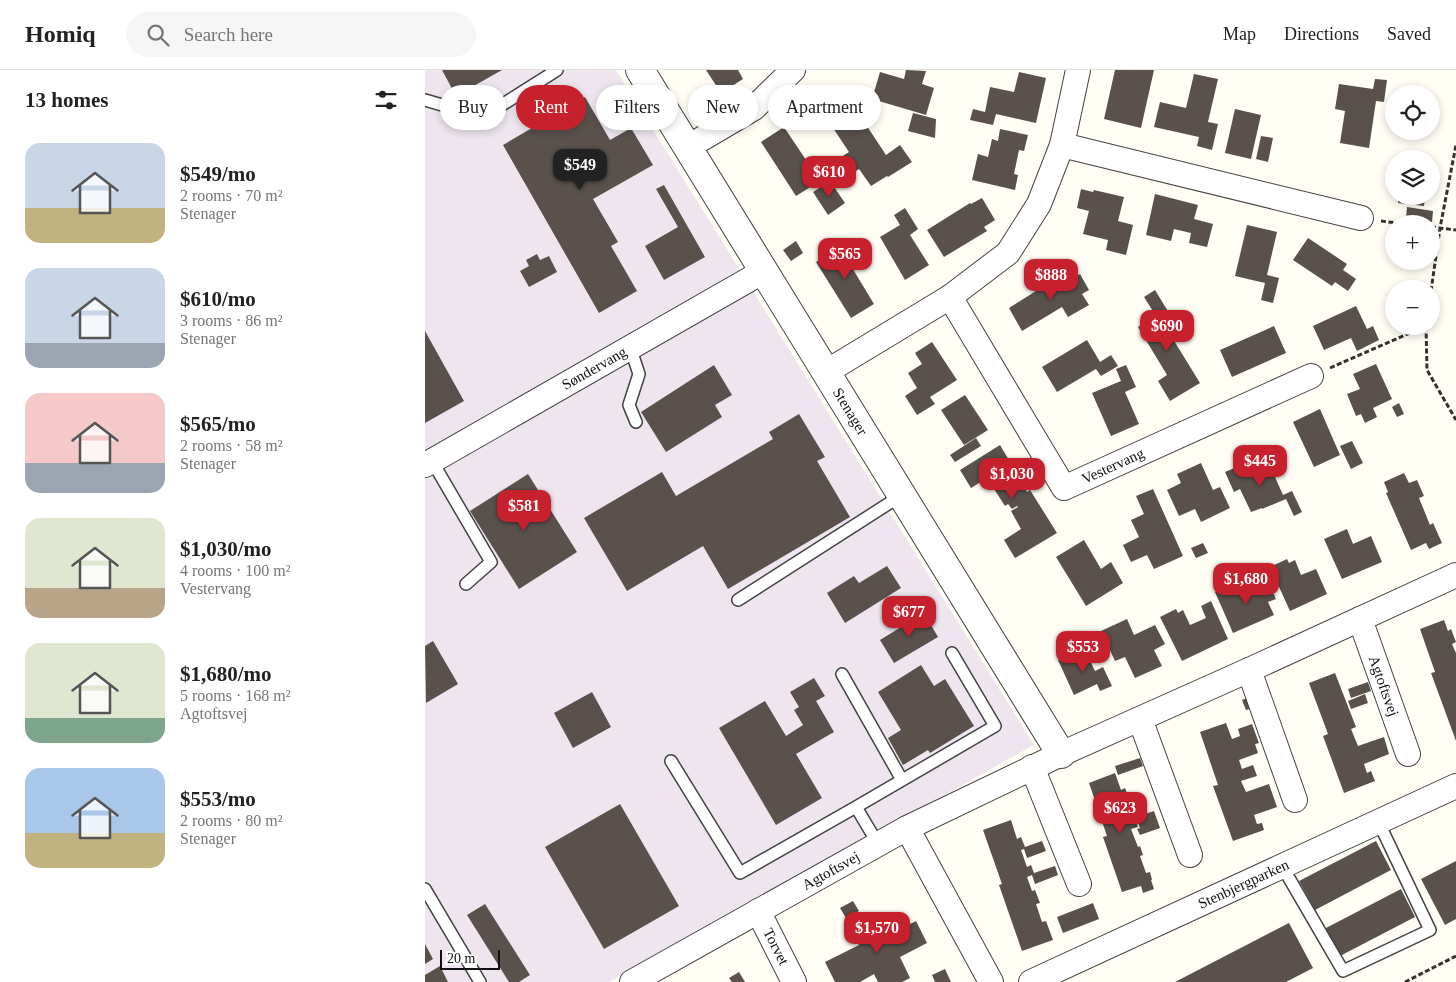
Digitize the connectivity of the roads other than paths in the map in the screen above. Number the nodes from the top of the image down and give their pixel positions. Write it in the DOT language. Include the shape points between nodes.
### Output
graph roads {
  1 [pos="557,70"];
  2 [pos="640,70"];
  3 [pos="793,70"];
  4 [pos="1078,70"];
  5 [pos="425,100"];
  6 [pos="1063,146"];
  7 [pos="687,147"];
  8 [pos="1361,218"];
  9 [pos="764,271"];
  10 [pos="950,297"];
  11 [pos="630,347"];
  12 [pos="826,372"];
  13 [pos="1311,376"];
  14 [pos="636,422"];
  15 [pos="429,463"];
  16 [pos="902,495"];
  17 [pos="1456,575"];
  18 [pos="466,584"];
  19 [pos="737,600"];
  20 [pos="1360,619"];
  21 [pos="952,653"];
  22 [pos="1249,670"];
  23 [pos="842,674"];
  24 [pos="1140,720"];
  25 [pos="1061,754"];
  26 [pos="1408,754"];
  27 [pos="671,761"];
  28 [pos="1032,767"];
  29 [pos="902,780"];
  30 [pos="1456,786"];
  31 [pos="1295,800"];
  32 [pos="856,807"];
  33 [pos="1378,821"];
  34 [pos="907,828"];
  35 [pos="878,844"];
  36 [pos="1190,855"];
  37 [pos="1282,866"];
  38 [pos="1079,884"];
  39 [pos="425,889"];
  40 [pos="758,910"];
  41 [pos="1041,980"];
  42 [pos="480,982"];
  43 [pos="632,982"];
  44 [pos="794,982"];
  45 [pos="991,982"];
  1 -- 5 [label="lane" via="483,117"];
  2 -- 7 [label="street, Stenager"];
  3 -- 7 [label="street" via="754,108"];
  4 -- 6 [label="street"];
  6 -- 8 [label="street"];
  6 -- 10 [label="street" via="1039,204 1008,253"];
  7 -- 9 [label="street, Stenager"];
  9 -- 11 [label="street, Søndervang"];
  9 -- 12 [label="street, Stenager"];
  10 -- 12 [label="street"];
  10 -- 13 [label="street, Vestervang" via="1064,488"];
  11 -- 14 [label="lane" via="639,374 629,406"];
  11 -- 15 [label="street, Søndervang"];
  12 -- 16 [label="street, Stenager"];
  15 -- 18 [label="lane" via="491,562"];
  16 -- 19 [label="lane"];
  16 -- 25 [label="street, Stenager"];
  17 -- 20 [label="street, Agtoftsvej"];
  20 -- 22 [label="street, Agtoftsvej"];
  20 -- 26 [label="street, Agtoftsvej"];
  21 -- 29 [label="lane" via="995,726"];
  22 -- 24 [label="street, Agtoftsvej"];
  22 -- 31 [label="street"];
  23 -- 29 [label="lane"];
  24 -- 25 [label="street, Agtoftsvej"];
  24 -- 36 [label="street"];
  25 -- 28 [label="street, Agtoftsvej"];
  27 -- 32 [label="lane" via="740,874"];
  28 -- 34 [label="street, Agtoftsvej"];
  28 -- 38 [label="street"];
  29 -- 32 [label="lane"];
  30 -- 33 [label="street, Stenbjergparken"];
  32 -- 35 [label="lane"];
  33 -- 37 [label="street, Stenbjergparken"];
  33 -- 37 [label="lane" via="1430,930 1343,971"];
  34 -- 35 [label="street, Agtoftsvej"];
  34 -- 45 [label="street"];
  35 -- 40 [label="street, Agtoftsvej"];
  37 -- 41 [label="street, Stenbjergparken"];
  39 -- 42 [label="lane"];
  40 -- 43 [label="street, Agtoftsvej"];
  40 -- 44 [label="street, Torvet"];
}
